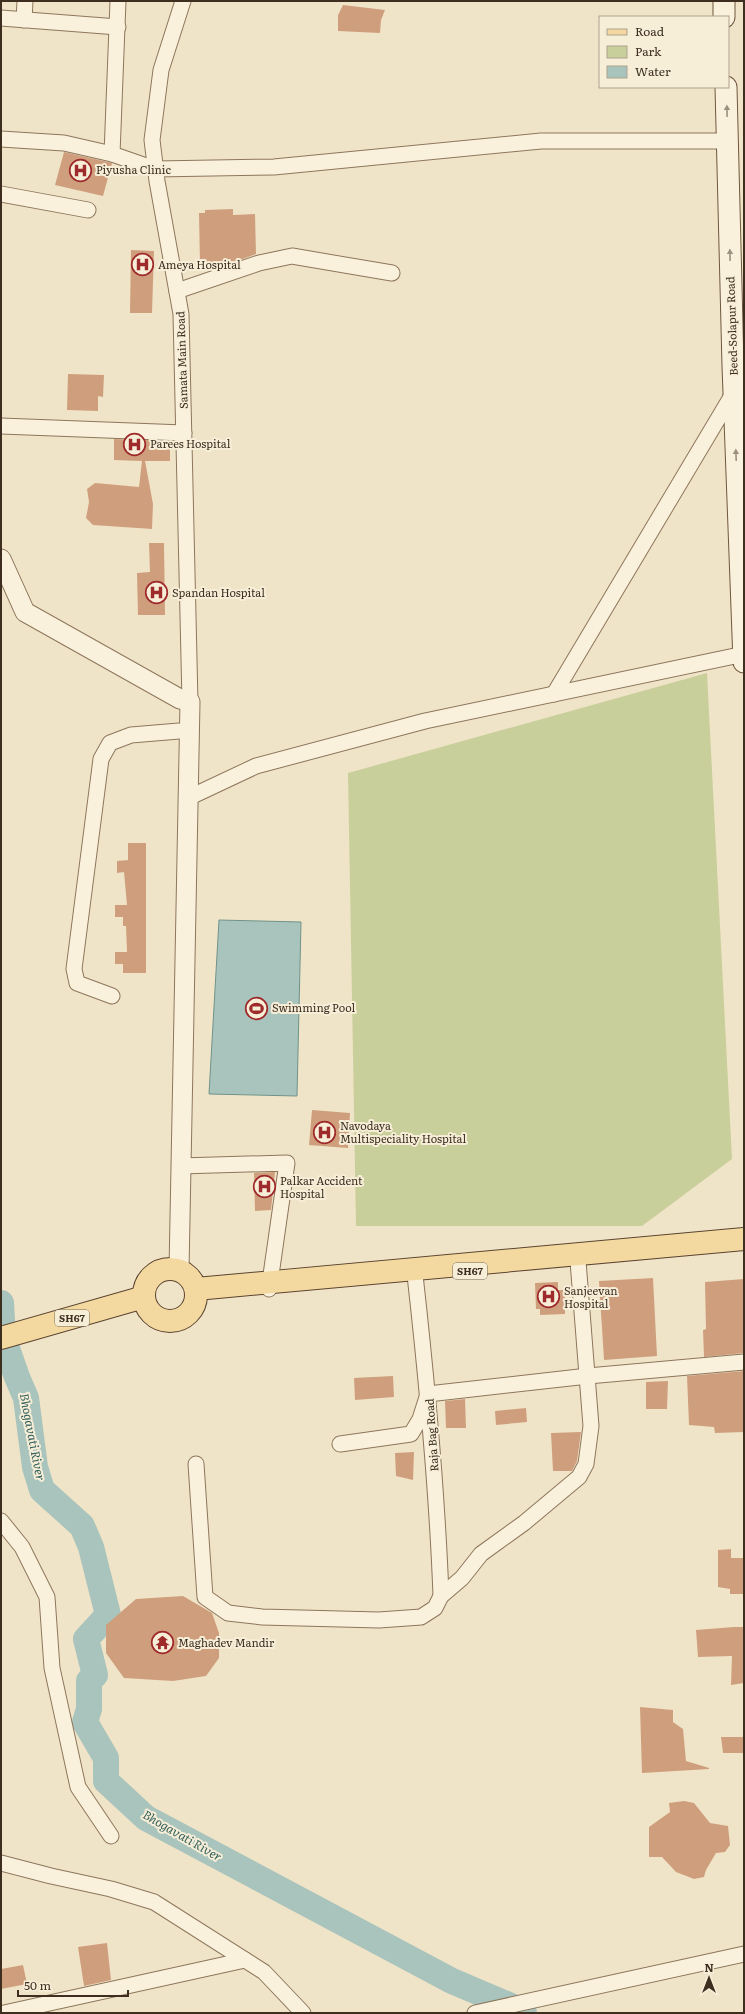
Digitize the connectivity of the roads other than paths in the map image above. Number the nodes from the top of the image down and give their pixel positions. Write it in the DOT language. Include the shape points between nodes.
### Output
graph roads {
  1 [pos="25,1"];
  2 [pos="118,1"];
  3 [pos="183,1"];
  4 [pos="724,1"];
  5 [pos="724,16"];
  6 [pos="1,18"];
  7 [pos="24,20"];
  8 [pos="118,27"];
  9 [pos="726,88"];
  10 [pos="1,139"];
  11 [pos="727,141"];
  12 [pos="112,154"];
  13 [pos="155,168"];
  14 [pos="1,194"];
  15 [pos="88,210"];
  16 [pos="392,273"];
  17 [pos="177,291"];
  18 [pos="734,392"];
  19 [pos="1,426"];
  20 [pos="184,433"];
  21 [pos="1,560"];
  22 [pos="744,654"];
  23 [pos="744,662"];
  24 [pos="554,694"];
  25 [pos="185,700"];
  26 [pos="179,731"];
  27 [pos="188,798"];
  28 [pos="112,996"];
  29 [pos="180,1166"];
  30 [pos="744,1240"];
  31 [pos="744,1255"];
  32 [pos="578,1261"];
  33 [pos="175,1269"];
  34 [pos="415,1275"];
  35 [pos="270,1286"];
  36 [pos="197,1293"];
  37 [pos="144,1297"];
  38 [pos="1,1338"];
  39 [pos="744,1362"];
  40 [pos="588,1376"];
  41 [pos="428,1394"];
  42 [pos="340,1444"];
  43 [pos="196,1464"];
  44 [pos="1,1521"];
  45 [pos="441,1596"];
  46 [pos="111,1836"];
  47 [pos="1,1863"];
  48 [pos="744,1954"];
  49 [pos="246,1960"];
  50 [pos="491,2012"];
  51 [pos="4,2013"];
  52 [pos="303,2013"];
  53 [pos="475,2013"];
  1 -- 7 [label="street"];
  2 -- 8 [label="street"];
  3 -- 13 [label="street, Samata Main Road" via="161,70 152,140"];
  4 -- 5 [label="main road"];
  6 -- 7 [label="street"];
  7 -- 8 [label="street"];
  8 -- 12 [label="street"];
  11 -- 9 [label="main road, Beed-Solapur Road, one-way"];
  10 -- 12 [label="street" via="64,143"];
  11 -- 13 [label="street" via="541,141 274,167"];
  18 -- 11 [label="main road, Beed-Solapur Road, one-way"];
  12 -- 13 [label="street"];
  13 -- 17 [label="street, Samata Main Road"];
  14 -- 15 [label="street"];
  16 -- 17 [label="street" via="292,256 259,263"];
  17 -- 20 [label="street, Samata Main Road" via="181,314"];
  22 -- 18 [label="main road, Beed-Solapur Road, one-way"];
  18 -- 24 [label="street"];
  19 -- 20 [label="street"];
  20 -- 25 [label="street, Samata Main Road"];
  21 -- 25 [label="street" via="25,612"];
  22 -- 23 [label="main road, Beed-Solapur Road"];
  22 -- 24 [label="street"];
  24 -- 27 [label="street" via="425,721 256,766"];
  25 -- 26 [label="street"];
  25 -- 27 [label="street"];
  26 -- 28 [label="street" via="131,735 110,743 101,759 74,969 77,983"];
  26 -- 33 [label="street"];
  27 -- 29 [label="street"];
  29 -- 33 [label="street"];
  29 -- 35 [label="street" via="287,1163"];
  30 -- 35 [label="main road"];
  31 -- 32 [label="main road, SH67"];
  32 -- 34 [label="main road, SH67"];
  32 -- 40 [label="street"];
  33 -- 36 [label="main road" via="190,1277"];
  33 -- 37 [label="main road" via="162,1270 151,1277 144,1288"];
  34 -- 35 [label="main road, SH67"];
  34 -- 41 [label="street, Raja Bag Road"];
  35 -- 36 [label="main road, SH67"];
  36 -- 37 [label="main road" via="190,1313 175,1321 166,1321 154,1316 146,1306"];
  37 -- 38 [label="main road, SH67"];
  39 -- 40 [label="street"];
  40 -- 41 [label="street"];
  40 -- 45 [label="street" via="590,1432 586,1464 579,1477 524,1523 481,1554 462,1578"];
  41 -- 42 [label="street" via="420,1419 410,1434"];
  41 -- 45 [label="street, Raja Bag Road"];
  43 -- 45 [label="street" via="205,1597 228,1613 262,1617 378,1620 421,1617 435,1608"];
  44 -- 46 [label="street" via="22,1547 47,1598 52,1668 78,1787"];
  47 -- 49 [label="street" via="112,1889 154,1902"];
  48 -- 50 [label="street"];
  49 -- 51 [label="street"];
  49 -- 52 [label="street" via="264,1972"];
  50 -- 53 [label="street"];
}
